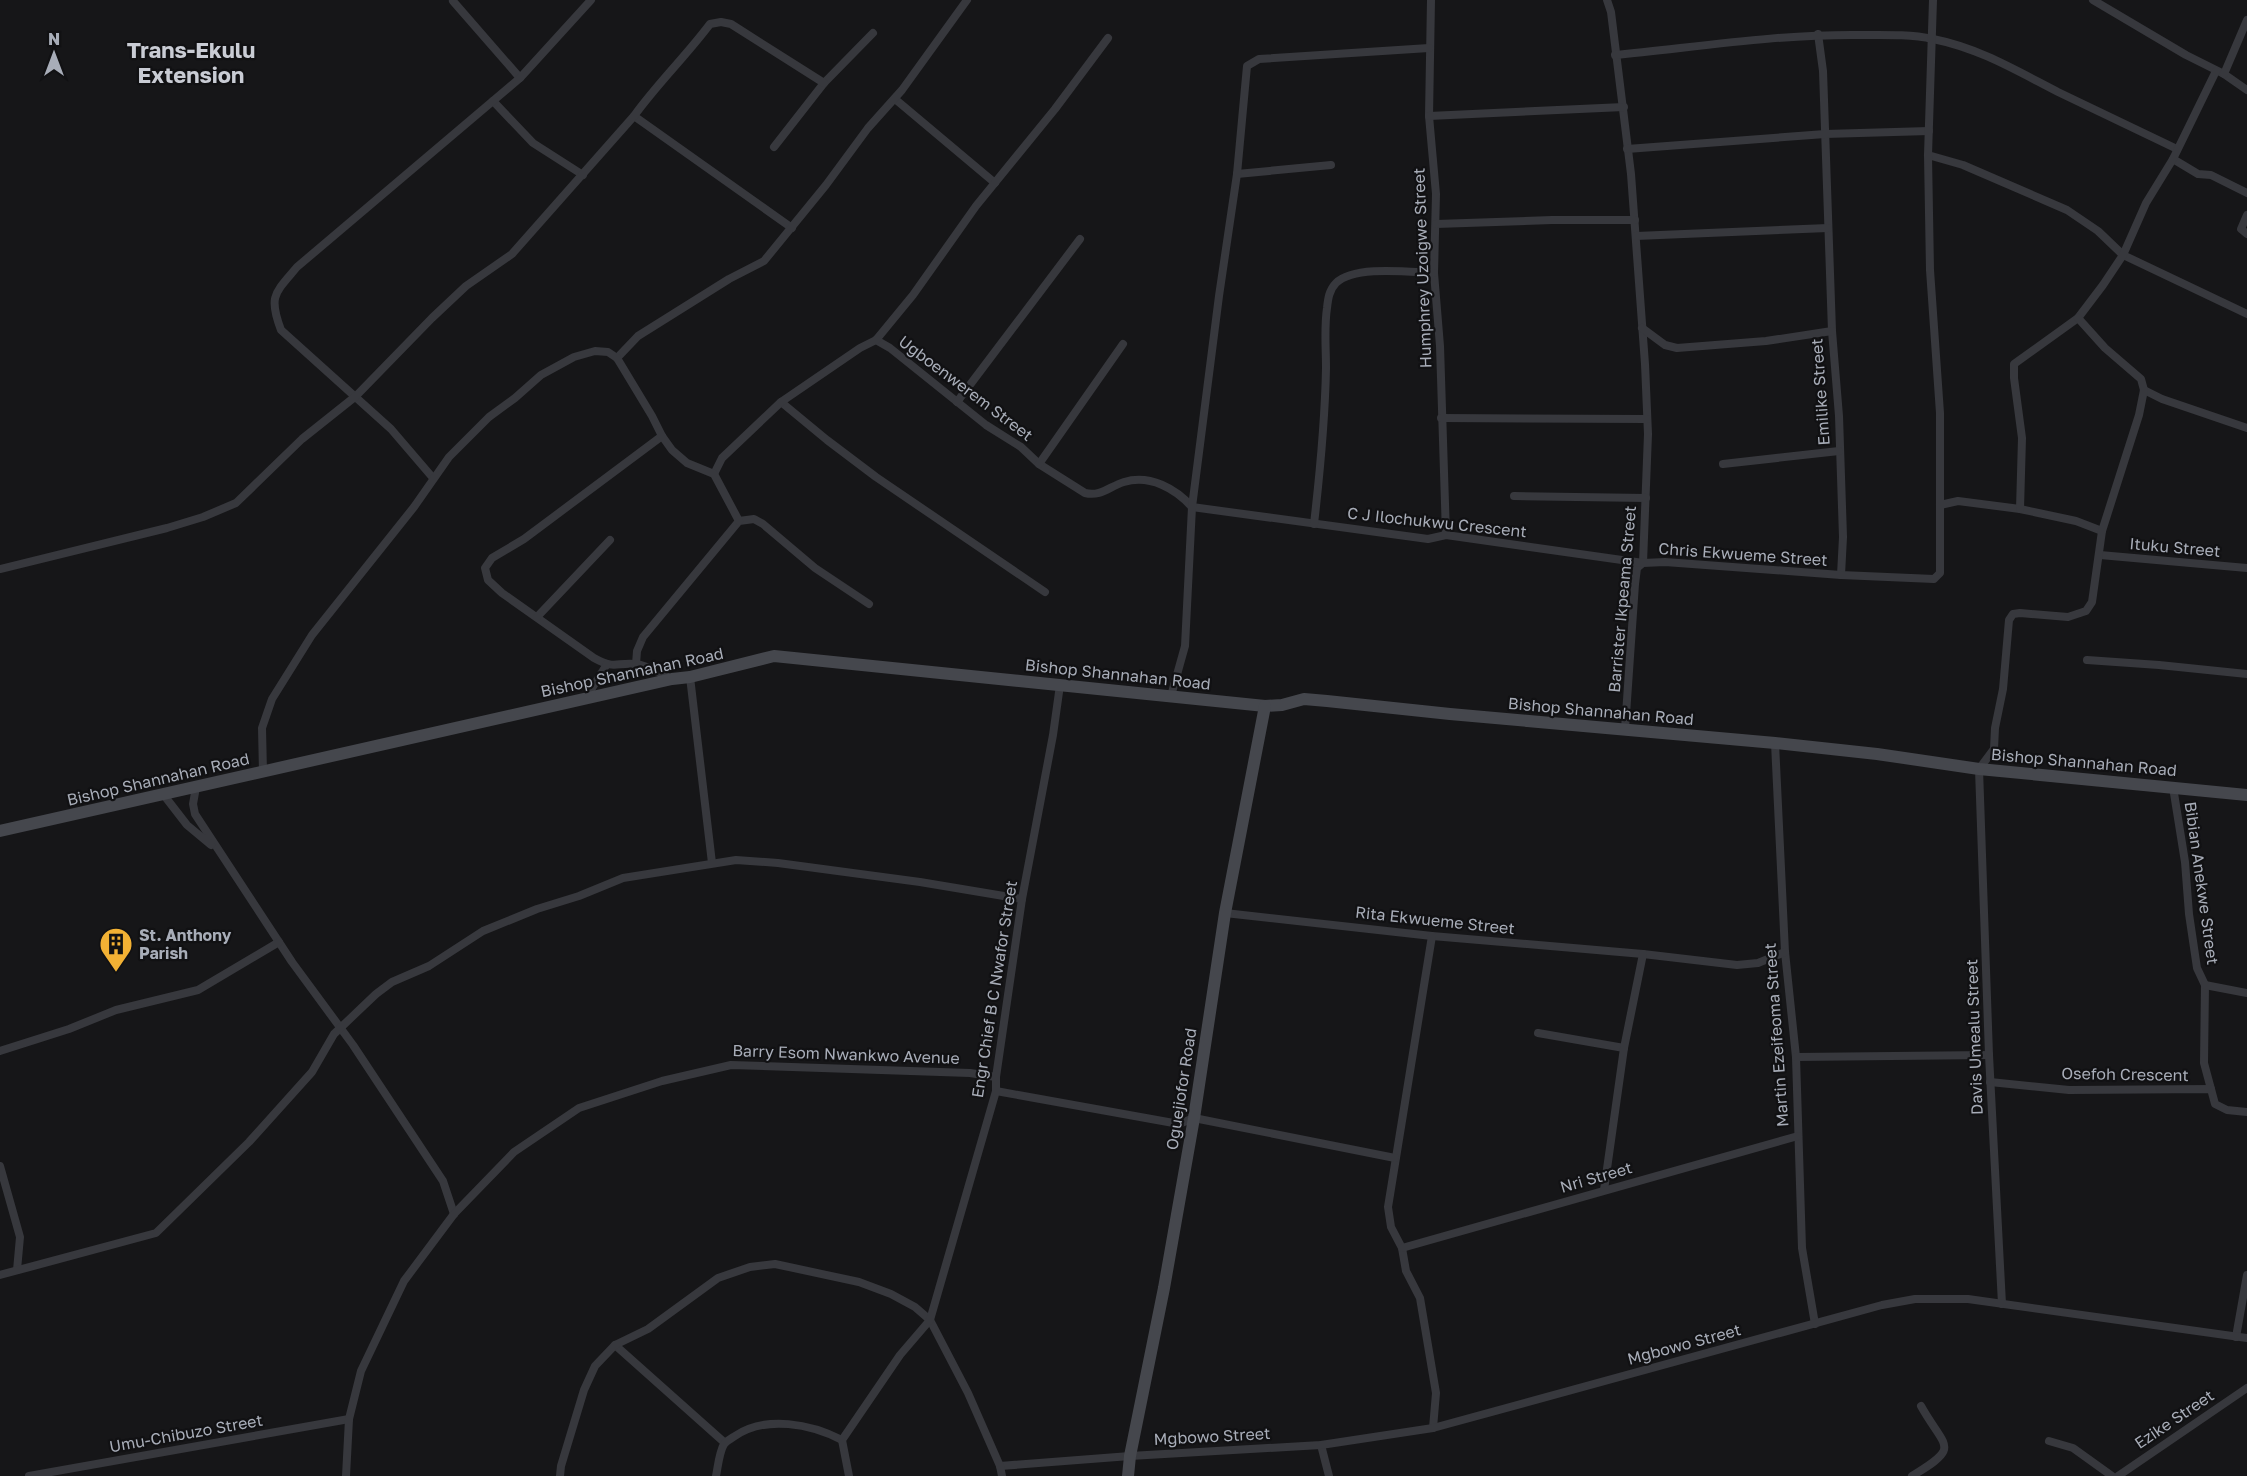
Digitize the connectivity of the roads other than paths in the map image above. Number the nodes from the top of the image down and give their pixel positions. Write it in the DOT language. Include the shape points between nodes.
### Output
graph roads {
  1 [pos="591,0"];
  2 [pos="967,0"];
  3 [pos="1431,0"];
  4 [pos="1607,0"];
  5 [pos="1933,0"];
  6 [pos="2093,0"];
  7 [pos="453,1"];
  8 [pos="2247,20"];
  9 [pos="873,33"];
  10 [pos="1818,34"];
  11 [pos="1108,38"];
  12 [pos="1933,39"];
  13 [pos="1429,48"];
  14 [pos="1615,55"];
  15 [pos="2220,73"];
  16 [pos="520,78"];
  17 [pos="825,83"];
  18 [pos="2247,90"];
  19 [pos="895,99"];
  20 [pos="493,101"];
  21 [pos="1624,108"];
  22 [pos="634,116"];
  23 [pos="1429,116"];
  24 [pos="1929,130"];
  25 [pos="1825,134"];
  26 [pos="774,147"];
  27 [pos="1627,149"];
  28 [pos="2178,149"];
  29 [pos="1928,155"];
  30 [pos="2173,159"];
  31 [pos="1331,165"];
  32 [pos="1237,174"];
  33 [pos="583,175"];
  34 [pos="996,183"];
  35 [pos="2247,193"];
  36 [pos="2247,214"];
  37 [pos="1635,220"];
  38 [pos="1436,224"];
  39 [pos="792,228"];
  40 [pos="1828,228"];
  41 [pos="2247,234"];
  42 [pos="1636,237"];
  43 [pos="1080,239"];
  44 [pos="2123,255"];
  45 [pos="1434,273"];
  46 [pos="2247,314"];
  47 [pos="2078,318"];
  48 [pos="1642,328"];
  49 [pos="1832,331"];
  50 [pos="876,340"];
  51 [pos="1123,344"];
  52 [pos="617,358"];
  53 [pos="2144,390"];
  54 [pos="356,396"];
  55 [pos="781,402"];
  56 [pos="957,402"];
  57 [pos="1441,418"];
  58 [pos="1647,418"];
  59 [pos="2247,428"];
  60 [pos="662,436"];
  61 [pos="1839,451"];
  62 [pos="1039,464"];
  63 [pos="1723,464"];
  64 [pos="714,474"];
  65 [pos="433,478"];
  66 [pos="1514,496"];
  67 [pos="1646,498"];
  68 [pos="1940,505"];
  69 [pos="1192,507"];
  70 [pos="2020,509"];
  71 [pos="739,521"];
  72 [pos="1314,524"];
  73 [pos="2102,531"];
  74 [pos="1446,535"];
  75 [pos="610,540"];
  76 [pos="2100,555"];
  77 [pos="1643,562"];
  78 [pos="2247,568"];
  79 [pos="0,569"];
  80 [pos="1841,575"];
  81 [pos="1045,592"];
  82 [pos="869,604"];
  83 [pos="537,617"];
  84 [pos="2087,660"];
  85 [pos="607,664"];
  86 [pos="636,664"];
  87 [pos="2247,674"];
  88 [pos="690,677"];
  89 [pos="672,679"];
  90 [pos="1060,689"];
  91 [pos="1171,696"];
  92 [pos="586,698"];
  93 [pos="1265,706"];
  94 [pos="1625,729"];
  95 [pos="1775,743"];
  96 [pos="1979,769"];
  97 [pos="263,772"];
  98 [pos="196,787"];
  99 [pos="2173,787"];
  100 [pos="163,794"];
  101 [pos="2247,795"];
  102 [pos="0,831"];
  103 [pos="219,851"];
  104 [pos="712,864"];
  105 [pos="1022,899"];
  106 [pos="1224,913"];
  107 [pos="1432,936"];
  108 [pos="279,942"];
  109 [pos="1785,952"];
  110 [pos="1643,954"];
  111 [pos="2205,985"];
  112 [pos="2247,993"];
  113 [pos="340,1027"];
  114 [pos="1538,1033"];
  115 [pos="1624,1048"];
  116 [pos="0,1051"];
  117 [pos="1989,1055"];
  118 [pos="1796,1057"];
  119 [pos="996,1077"];
  120 [pos="1990,1082"];
  121 [pos="2211,1089"];
  122 [pos="996,1091"];
  123 [pos="2247,1112"];
  124 [pos="1194,1118"];
  125 [pos="1798,1136"];
  126 [pos="1395,1158"];
  127 [pos="0,1166"];
  128 [pos="1604,1190"];
  129 [pos="454,1214"];
  130 [pos="1402,1248"];
  131 [pos="16,1270"];
  132 [pos="0,1275"];
  133 [pos="2247,1275"];
  134 [pos="2001,1304"];
  135 [pos="930,1320"];
  136 [pos="1815,1324"];
  137 [pos="2236,1337"];
  138 [pos="2247,1338"];
  139 [pos="615,1345"];
  140 [pos="2247,1388"];
  141 [pos="1921,1406"];
  142 [pos="349,1419"];
  143 [pos="1433,1428"];
  144 [pos="842,1440"];
  145 [pos="2049,1441"];
  146 [pos="725,1443"];
  147 [pos="1321,1444"];
  148 [pos="1130,1456"];
  149 [pos="1001,1471"];
  150 [pos="28,1476"];
  151 [pos="346,1476"];
  152 [pos="560,1476"];
  153 [pos="716,1476"];
  154 [pos="849,1476"];
  155 [pos="1128,1476"];
  156 [pos="1329,1476"];
  157 [pos="1912,1476"];
  158 [pos="2112,1476"];
  159 [pos="2118,1476"];
  1 -- 16 [label="street"];
  2 -- 19 [label="street"];
  3 -- 13 [label="street, Humphrey Uzoigwe Street"];
  4 -- 14 [label="street"];
  5 -- 12 [label="street, Chris Ekwueme Street"];
  6 -- 15 [label="street"];
  7 -- 16 [label="street"];
  8 -- 15 [label="street"];
  9 -- 17 [label="street"];
  10 -- 12 [label="street"];
  10 -- 14 [label="street"];
  10 -- 25 [label="street"];
  11 -- 34 [label="street"];
  12 -- 24 [label="street, Chris Ekwueme Street"];
  12 -- 28 [label="street" via="2000,61"];
  13 -- 23 [label="street, Humphrey Uzoigwe Street"];
  13 -- 32 [label="street" via="1259,59 1247,66"];
  14 -- 21 [label="street"];
  15 -- 18 [label="street"];
  15 -- 28 [label="street"];
  16 -- 20 [label="street"];
  17 -- 22 [label="street" via="731,24 721,22 710,24"];
  17 -- 26 [label="street"];
  19 -- 34 [label="street"];
  19 -- 39 [label="street" via="868,128"];
  20 -- 33 [label="street" via="533,143"];
  20 -- 54 [label="street" via="297,267 276,292 273,310 281,330"];
  21 -- 23 [label="street"];
  21 -- 27 [label="street"];
  22 -- 33 [label="street"];
  22 -- 39 [label="street"];
  23 -- 38 [label="street, Humphrey Uzoigwe Street"];
  24 -- 25 [label="street"];
  24 -- 29 [label="street, Chris Ekwueme Street"];
  25 -- 27 [label="street"];
  25 -- 40 [label="street"];
  27 -- 37 [label="street"];
  28 -- 30 [label="street"];
  29 -- 44 [label="street" via="1963,165 2067,210 2098,231"];
  29 -- 68 [label="street, Chris Ekwueme Street" via="1930,270 1940,413"];
  30 -- 35 [label="street"];
  30 -- 44 [label="street" via="2146,202"];
  31 -- 32 [label="street"];
  32 -- 69 [label="street"];
  33 -- 54 [label="street" via="512,254 466,286"];
  34 -- 50 [label="street"];
  36 -- 41 [label="street" via="2241,229"];
  37 -- 38 [label="street"];
  37 -- 42 [label="street"];
  38 -- 45 [label="street, Humphrey Uzoigwe Street"];
  39 -- 52 [label="street" via="764,261 638,336"];
  40 -- 42 [label="street"];
  40 -- 49 [label="street"];
  42 -- 48 [label="street"];
  43 -- 56 [label="street"];
  44 -- 46 [label="street"];
  44 -- 47 [label="street"];
  45 -- 57 [label="street, Humphrey Uzoigwe Street"];
  45 -- 72 [label="street" via="1348,275 1329,291"];
  47 -- 53 [label="street" via="2104,348 2141,379"];
  47 -- 70 [label="street" via="2014,364 2022,438"];
  48 -- 49 [label="street, Emilike Street" via="1665,345 1677,348"];
  48 -- 58 [label="street, Barrister Ikpeama Street"];
  49 -- 61 [label="street, Emilike Street"];
  50 -- 55 [label="street, Ugboenwerem Street"];
  50 -- 56 [label="street, Ugboenwerem Street"];
  51 -- 62 [label="street"];
  52 -- 60 [label="street"];
  52 -- 65 [label="street" via="595,351 574,357 541,375 489,417"];
  53 -- 59 [label="street"];
  53 -- 73 [label="street"];
  54 -- 65 [label="street"];
  54 -- 79 [label="street" via="224,510"];
  55 -- 64 [label="street, Ugboenwerem Street" via="722,458"];
  55 -- 81 [label="street" via="876,477"];
  56 -- 62 [label="street, Ugboenwerem Street"];
  57 -- 58 [label="street"];
  57 -- 74 [label="street, Humphrey Uzoigwe Street"];
  58 -- 67 [label="street, Barrister Ikpeama Street"];
  60 -- 64 [label="street" via="687,463"];
  60 -- 83 [label="street" via="492,558 485,568 488,580"];
  61 -- 63 [label="street"];
  61 -- 80 [label="street, Emilike Street"];
  62 -- 69 [label="street, Ugboenwerem Street" via="1085,493 1093,495 1123,482 1150,481 1180,494"];
  64 -- 71 [label="street"];
  65 -- 97 [label="street" via="312,635 272,699 262,728"];
  66 -- 67 [label="street"];
  67 -- 77 [label="street, Barrister Ikpeama Street"];
  68 -- 70 [label="street" via="1958,501"];
  68 -- 80 [label="street, Chris Ekwueme Street" via="1940,573 1934,579"];
  69 -- 72 [label="street, C J Ilochukwu Crescent"];
  69 -- 91 [label="street" via="1185,646"];
  70 -- 73 [label="street"];
  71 -- 82 [label="street" via="754,519 763,524 815,568"];
  71 -- 86 [label="street" via="643,637"];
  72 -- 74 [label="street, C J Ilochukwu Crescent" via="1428,540"];
  73 -- 76 [label="street"];
  74 -- 77 [label="street, C J Ilochukwu Crescent"];
  75 -- 83 [label="street"];
  76 -- 78 [label="street, Ituku Street"];
  76 -- 96 [label="street" via="2092,602 2086,611 2068,616 2020,613 2008,620 1994,749"];
  77 -- 80 [label="street, Chris Ekwueme Street"];
  77 -- 94 [label="street, Barrister Ikpeama Street" via="1637,568 1635,584"];
  83 -- 85 [label="street" via="564,639"];
  84 -- 87 [label="street"];
  85 -- 86 [label="street"];
  85 -- 92 [label="street"];
  86 -- 89 [label="street"];
  88 -- 89 [label="main road, Bishop Shannahan Road"];
  88 -- 90 [label="main road, Bishop Shannahan Road" via="774,656"];
  88 -- 104 [label="street"];
  89 -- 92 [label="main road, Bishop Shannahan Road"];
  90 -- 91 [label="main road, Bishop Shannahan Road"];
  90 -- 105 [label="street, Engr Chief B C Nwafor Street"];
  91 -- 93 [label="main road, Bishop Shannahan Road"];
  92 -- 97 [label="main road, Bishop Shannahan Road"];
  93 -- 94 [label="main road, Bishop Shannahan Road" via="1304,699"];
  93 -- 106 [label="main road, Oguejiofor Road"];
  94 -- 95 [label="main road, Bishop Shannahan Road"];
  95 -- 96 [label="main road, Bishop Shannahan Road"];
  95 -- 109 [label="street, Martin Ezeifeoma Street"];
  96 -- 99 [label="main road, Bishop Shannahan Road"];
  96 -- 117 [label="street, Davis Umealu Street"];
  97 -- 98 [label="main road, Bishop Shannahan Road"];
  98 -- 100 [label="main road, Bishop Shannahan Road"];
  98 -- 103 [label="street" via="195,814"];
  99 -- 101 [label="main road, Bishop Shannahan Road"];
  99 -- 111 [label="street, Bibian Anekwe Street" via="2197,968"];
  100 -- 102 [label="main road, Bishop Shannahan Road"];
  100 -- 103 [label="street" via="187,825"];
  103 -- 108 [label="street"];
  104 -- 105 [label="street" via="736,860 778,863"];
  104 -- 113 [label="street" via="623,878 483,932 429,966 392,982"];
  105 -- 119 [label="street, Engr Chief B C Nwafor Street"];
  106 -- 107 [label="street, Rita Ekwueme Street"];
  106 -- 124 [label="main road, Oguejiofor Road"];
  107 -- 110 [label="street, Rita Ekwueme Street"];
  107 -- 126 [label="street"];
  108 -- 113 [label="street"];
  108 -- 116 [label="street" via="198,990 116,1010"];
  109 -- 110 [label="street, Rita Ekwueme Street" via="1758,963 1737,965"];
  109 -- 118 [label="street, Martin Ezeifeoma Street"];
  110 -- 115 [label="street"];
  111 -- 112 [label="street"];
  111 -- 121 [label="street, Bibian Anekwe Street" via="2204,1063"];
  113 -- 129 [label="street" via="442,1181"];
  113 -- 131 [label="street" via="312,1072 249,1143 156,1233"];
  114 -- 115 [label="street"];
  115 -- 128 [label="street"];
  117 -- 118 [label="street"];
  117 -- 120 [label="street, Davis Umealu Street"];
  118 -- 125 [label="street, Martin Ezeifeoma Street"];
  119 -- 122 [label="street, Engr Chief B C Nwafor Street"];
  119 -- 129 [label="street, Barry Esom Nwankwo Avenue" via="730,1065 662,1081 579,1108 514,1152"];
  120 -- 121 [label="street, Osefoh Crescent" via="2069,1090"];
  120 -- 134 [label="street, Davis Umealu Street"];
  121 -- 123 [label="street, Osefoh Crescent" via="2215,1104"];
  122 -- 124 [label="street" via="1179,1124"];
  122 -- 135 [label="street, Engr Chief B C Nwafor Street"];
  124 -- 126 [label="street"];
  124 -- 148 [label="main road, Oguejiofor Road"];
  125 -- 128 [label="street, Nri Street"];
  125 -- 136 [label="street, Martin Ezeifeoma Street" via="1802,1248"];
  126 -- 130 [label="street" via="1388,1207 1391,1227"];
  127 -- 131 [label="street" via="20,1237"];
  128 -- 130 [label="street, Nri Street"];
  129 -- 142 [label="street, Barry Esom Nwankwo Avenue" via="404,1281 362,1371"];
  130 -- 143 [label="street" via="1406,1271 1420,1298 1436,1393"];
  131 -- 132 [label="street"];
  133 -- 137 [label="street"];
  134 -- 136 [label="street, Mgbowo Street" via="1968,1299 1916,1299"];
  134 -- 137 [label="street, Mgbowo Street"];
  135 -- 139 [label="street" via="907,1303 859,1282 776,1264 750,1267 718,1278 648,1329"];
  135 -- 144 [label="street" via="900,1355"];
  135 -- 149 [label="street" via="968,1393"];
  136 -- 143 [label="street, Mgbowo Street"];
  137 -- 138 [label="street, Mgbowo Street"];
  139 -- 146 [label="street"];
  139 -- 152 [label="street" via="595,1366 584,1390"];
  140 -- 159 [label="street, Ezike Street"];
  141 -- 157 [label="street" via="1946,1448 1935,1462"];
  142 -- 150 [label="street, Umu-Chibuzo Street"];
  142 -- 151 [label="street, Barry Esom Nwankwo Avenue"];
  143 -- 147 [label="street, Mgbowo Street"];
  144 -- 146 [label="street" via="805,1426 764,1424"];
  144 -- 154 [label="street"];
  145 -- 158 [label="street" via="2073,1448"];
  146 -- 153 [label="street"];
  147 -- 148 [label="street, Mgbowo Street"];
  147 -- 156 [label="street"];
  148 -- 149 [label="street, Mgbowo Street"];
  148 -- 155 [label="main road, Oguejiofor Road"];
}
